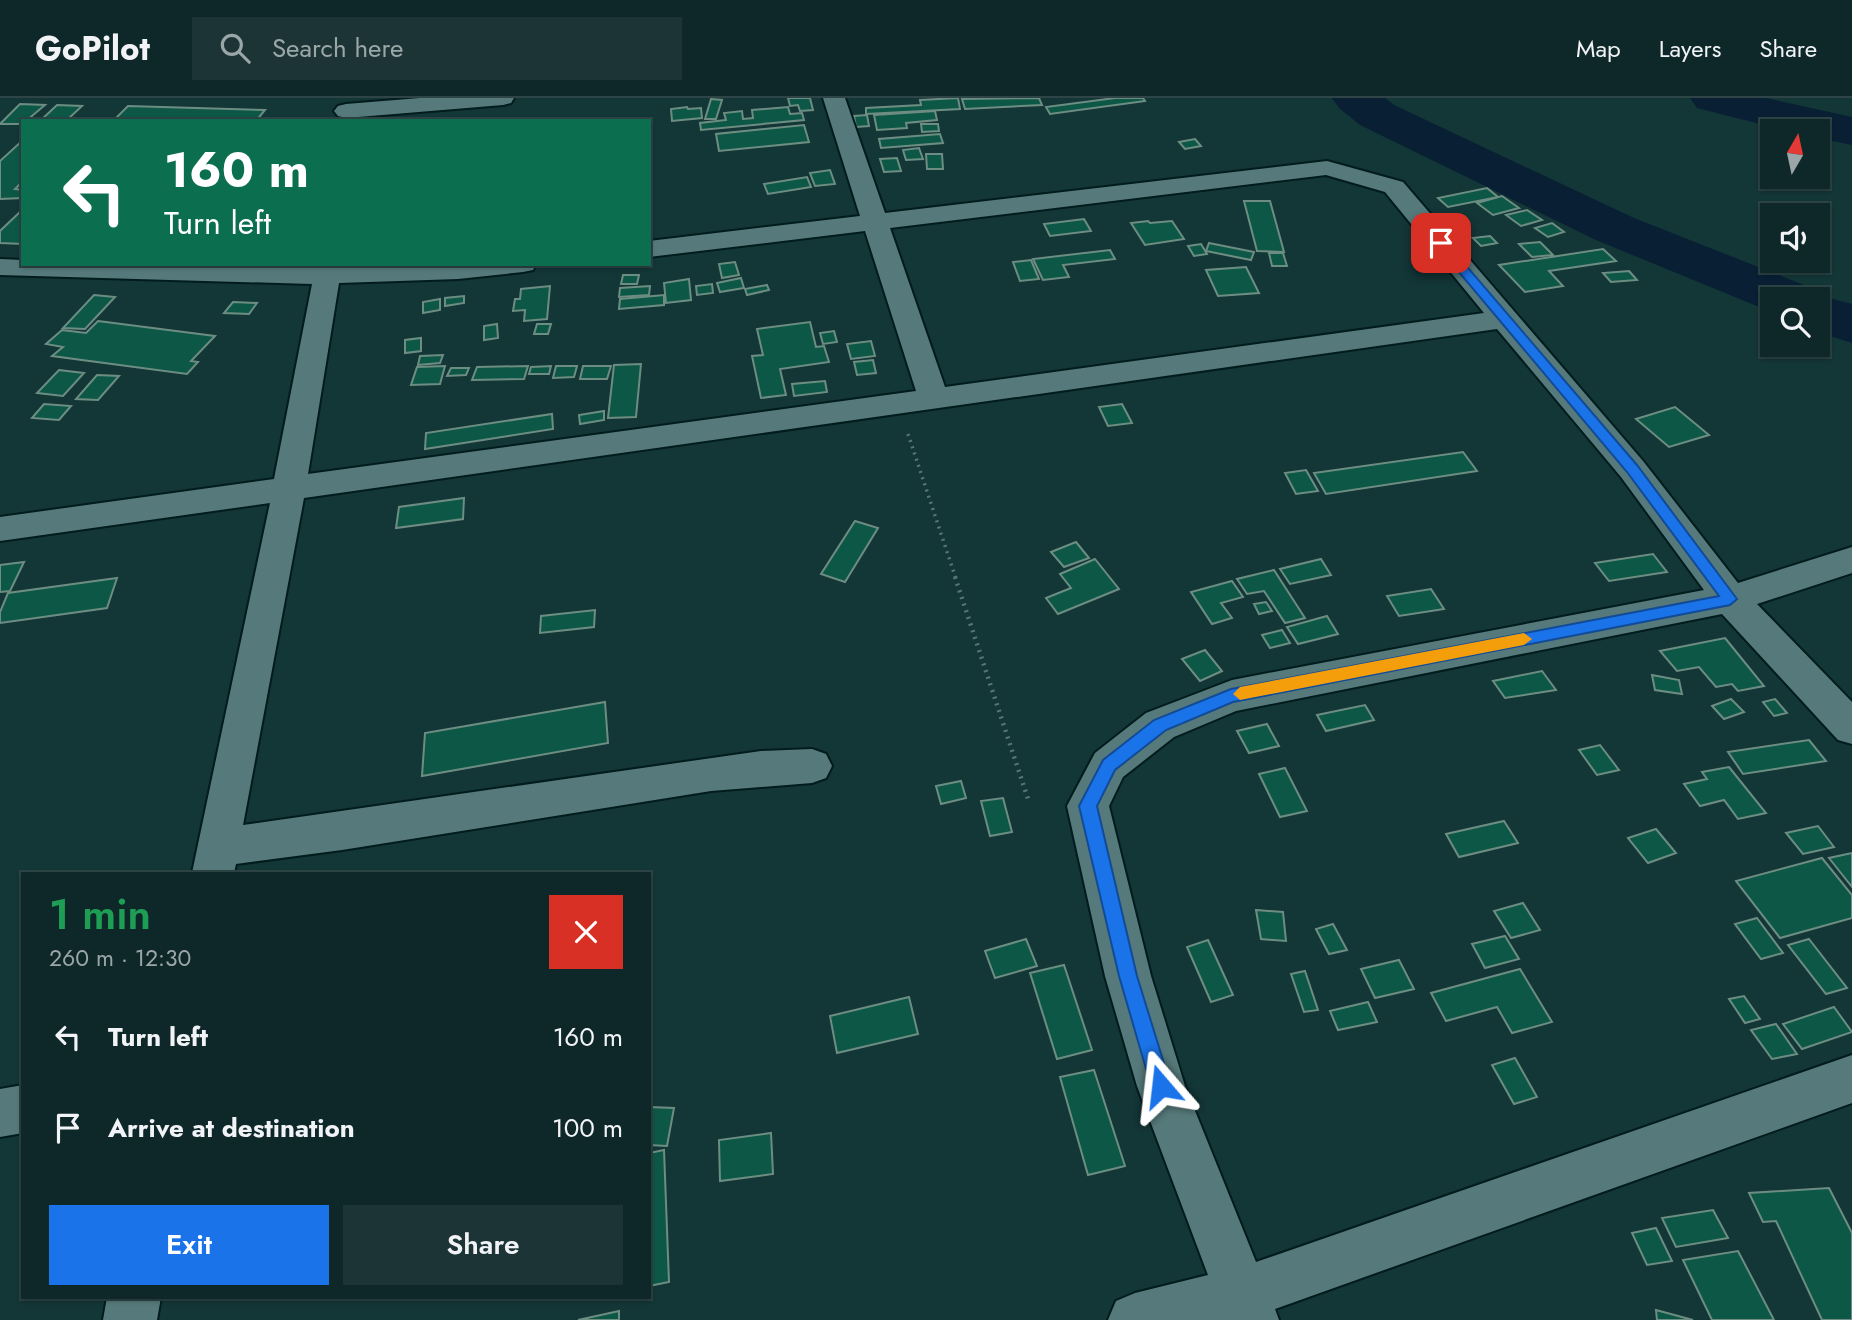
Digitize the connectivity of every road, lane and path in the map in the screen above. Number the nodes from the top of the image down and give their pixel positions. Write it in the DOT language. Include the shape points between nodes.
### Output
graph roads {
  1 [pos="503,98"];
  2 [pos="834,98"];
  3 [pos="346,110"];
  4 [pos="874,221"];
  5 [pos="651,249"];
  6 [pos="507,266"];
  7 [pos="0,267"];
  8 [pos="329,270"];
  9 [pos="1504,319"];
  10 [pos="934,398"];
  11 [pos="898,404"];
  12 [pos="289,489"];
  13 [pos="0,529"];
  14 [pos="1852,560"];
  15 [pos="1730,599"];
  16 [pos="1852,727"];
  17 [pos="812,766"];
  18 [pos="1028,799"];
  19 [pos="215,860"];
  20 [pos="1852,1079"];
  21 [pos="21,1109"];
  22 [pos="0,1113"];
  23 [pos="134,1299"];
  24 [pos="1247,1306"];
  25 [pos="130,1320"];
  26 [pos="1135,1320"];
  1 -- 3 [label="street"];
  2 -- 4 [label="street"];
  4 -- 5 [label="street"];
  4 -- 9 [label="street" via="1327,168 1394,187"];
  4 -- 10 [label="street"];
  6 -- 8 [label="street"];
  7 -- 8 [label="street"];
  8 -- 12 [label="street"];
  9 -- 10 [label="street"];
  9 -- 15 [label="street" via="1632,468"];
  10 -- 11 [label="street"];
  11 -- 12 [label="street"];
  11 -- 18 [label="path"];
  12 -- 13 [label="street"];
  12 -- 19 [label="street"];
  14 -- 15 [label="street"];
  15 -- 16 [label="street"];
  15 -- 24 [label="street" via="1231,696 1160,725 1109,765 1088,806 1112,913 1161,1086"];
  17 -- 19 [label="street" via="711,774 342,831"];
  20 -- 24 [label="street"];
  21 -- 22 [label="street"];
  23 -- 25 [label="street"];
  24 -- 26 [label="street"];
}
